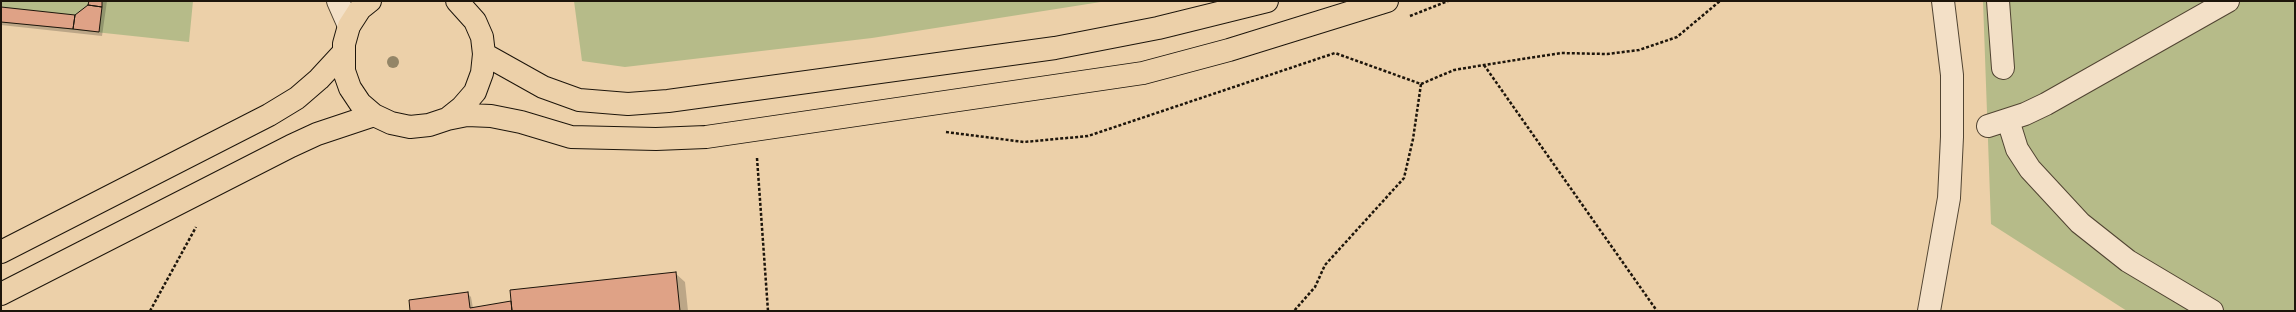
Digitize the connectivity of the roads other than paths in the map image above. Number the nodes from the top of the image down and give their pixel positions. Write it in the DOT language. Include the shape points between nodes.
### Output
graph roads {
  1 [pos="338,1"];
  2 [pos="370,1"];
  3 [pos="458,1"];
  4 [pos="1267,1"];
  5 [pos="1387,1"];
  6 [pos="1943,1"];
  7 [pos="1998,1"];
  8 [pos="2228,1"];
  9 [pos="474,11"];
  10 [pos="350,26"];
  11 [pos="343,53"];
  12 [pos="484,54"];
  13 [pos="2003,68"];
  14 [pos="374,115"];
  15 [pos="447,119"];
  16 [pos="1,252"];
  17 [pos="1,294"];
  18 [pos="1929,311"];
  19 [pos="2212,311"];
  1 -- 10 [label="street"];
  2 -- 10 [label="main road" via="360,9"];
  3 -- 9 [label="main road"];
  4 -- 12 [label="main road" via="1158,28 1055,48 668,101 628,104 579,100 542,87"];
  5 -- 15 [label="main road" via="1228,50 1142,73 706,137 571,137 491,116 467,115"];
  6 -- 18 [label="street" via="1952,75 1952,145 1948,205"];
  7 -- 13 [label="street"];
  8 -- 19 [label="street" via="2046,104 1998,123 2027,164 2080,223 2128,261"];
  9 -- 12 [label="main road"];
  10 -- 11 [label="main road"];
  11 -- 14 [label="main road" via="344,71 350,88 360,103"];
  11 -- 16 [label="main road" via="297,98 269,115"];
  12 -- 15 [label="main road" via="482,73 475,92"];
  14 -- 15 [label="main road" via="391,123 410,127 429,125"];
  14 -- 17 [label="main road" via="317,134 291,146"];
}
